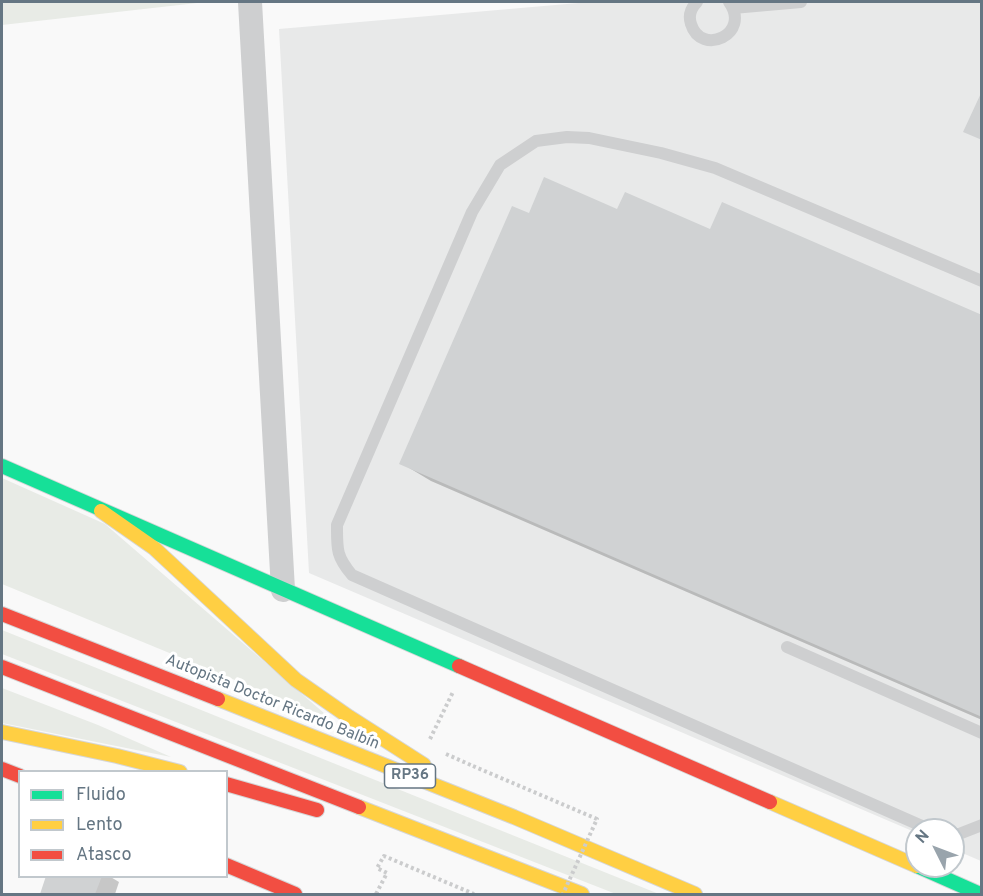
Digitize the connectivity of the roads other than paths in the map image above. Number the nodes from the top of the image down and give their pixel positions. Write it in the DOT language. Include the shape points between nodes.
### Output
graph roads {
  1 [pos="250,2"];
  2 [pos="697,2"];
  3 [pos="801,2"];
  4 [pos="731,5"];
  5 [pos="981,281"];
  6 [pos="2,466"];
  7 [pos="101,511"];
  8 [pos="283,590"];
  9 [pos="2,614"];
  10 [pos="787,647"];
  11 [pos="2,667"];
  12 [pos="2,732"];
  13 [pos="981,733"];
  14 [pos="2,769"];
  15 [pos="176,770"];
  16 [pos="18,775"];
  17 [pos="228,785"];
  18 [pos="333,815"];
  19 [pos="514,817"];
  20 [pos="905,818"];
  21 [pos="356,820"];
  22 [pos="981,825"];
  23 [pos="965,832"];
  24 [pos="478,853"];
  25 [pos="905,861"];
  26 [pos="228,866"];
  27 [pos="944,878"];
  28 [pos="295,894"];
  29 [pos="582,894"];
  30 [pos="695,894"];
  31 [pos="980,894"];
  1 -- 8 [label="street"];
  2 -- 4 [label="lane" via="691,11 691,26 708,40 722,38 732,29 735,15"];
  3 -- 4 [label="lane"];
  5 -- 20 [label="lane" via="715,168 588,138 536,141 500,165 472,212 337,525 340,561 352,575"];
  6 -- 7 [label="main road"];
  7 -- 8 [label="main road"];
  7 -- 19 [label="main road" via="153,548 296,680 392,746"];
  8 -- 25 [label="main road"];
  9 -- 19 [label="main road, Autopista Doctor Ricardo Balbín / RP36"];
  10 -- 13 [label="lane"];
  11 -- 24 [label="main road"];
  12 -- 15 [label="main road"];
  14 -- 16 [label="main road"];
  17 -- 18 [label="main road"];
  19 -- 30 [label="main road, Autopista Doctor Ricardo Balbín / RP36"];
  21 -- 24 [label="main road"];
  22 -- 23 [label="lane"];
  24 -- 29 [label="main road"];
  26 -- 28 [label="main road"];
  27 -- 31 [label="main road"];
}
